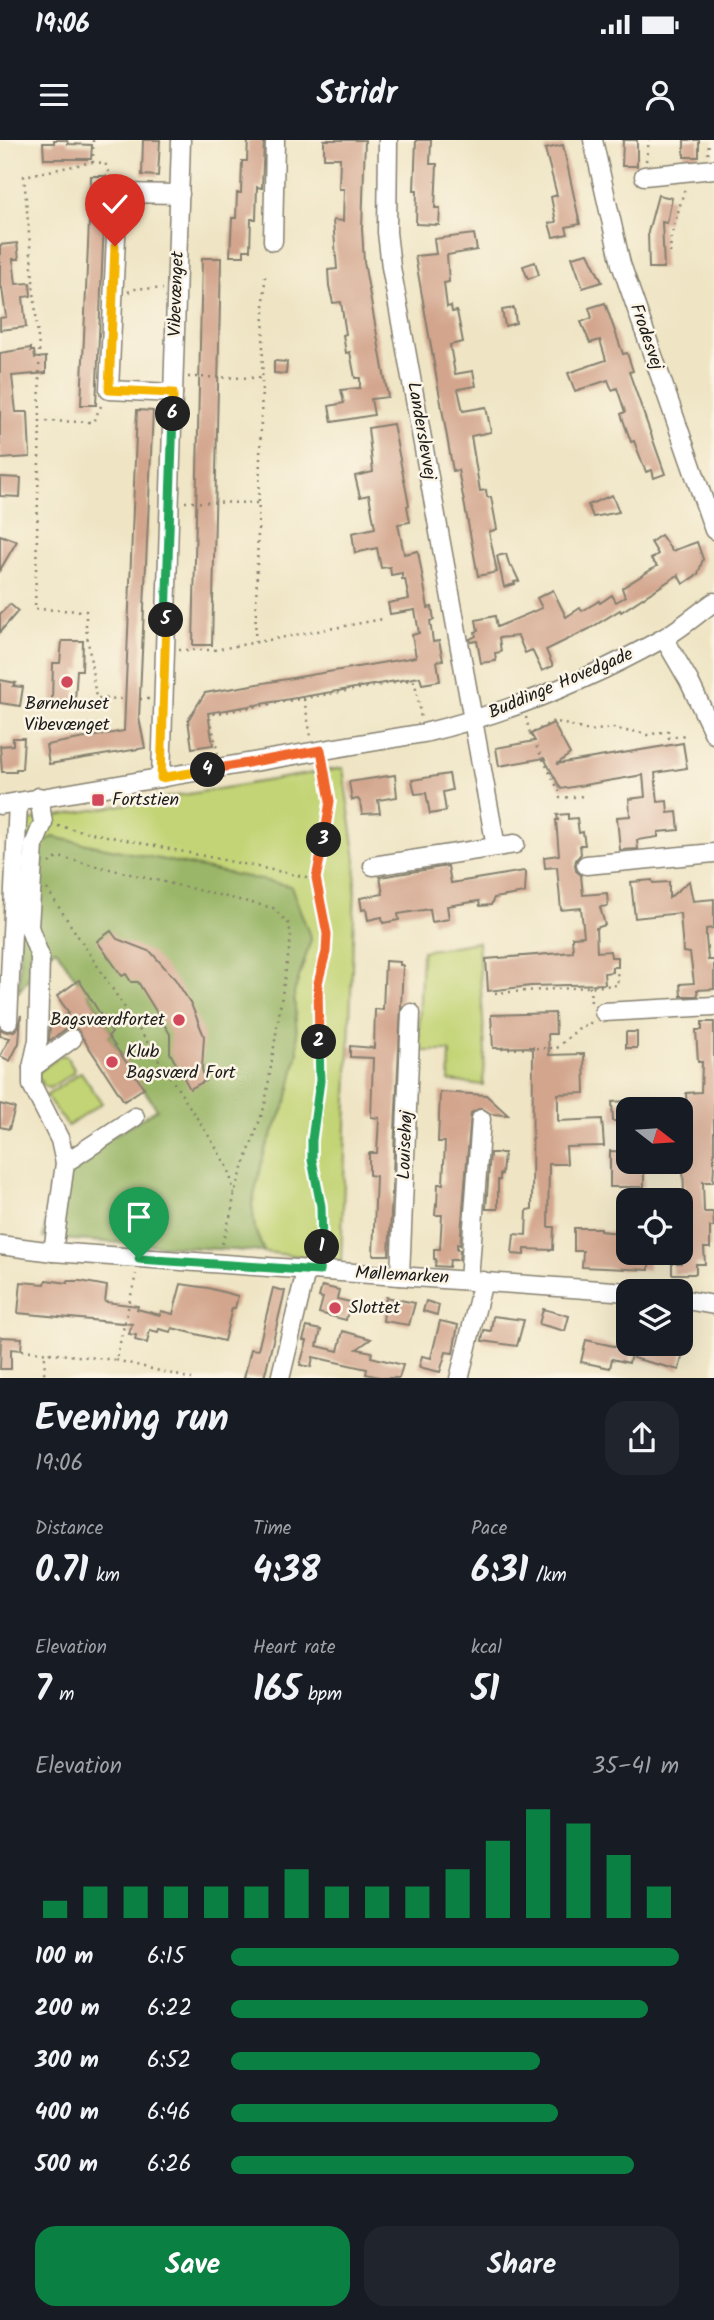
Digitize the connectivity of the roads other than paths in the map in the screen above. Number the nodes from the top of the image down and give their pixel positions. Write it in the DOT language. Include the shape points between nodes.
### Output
graph roads {
  1 [pos="181,140"];
  2 [pos="275,140"];
  3 [pos="388,140"];
  4 [pos="593,140"];
  5 [pos="714,169"];
  6 [pos="645,176"];
  7 [pos="180,194"];
  8 [pos="272,241"];
  9 [pos="174,385"];
  10 [pos="714,530"];
  11 [pos="714,602"];
  12 [pos="664,638"];
  13 [pos="474,720"];
  14 [pos="714,734"];
  15 [pos="161,778"];
  16 [pos="39,797"];
  17 [pos="9,803"];
  18 [pos="515,844"];
  19 [pos="496,847"];
  20 [pos="714,853"];
  21 [pos="586,865"];
  22 [pos="373,866"];
  23 [pos="714,1006"];
  24 [pos="411,1013"];
  25 [pos="598,1016"];
  26 [pos="8,1021"];
  27 [pos="72,1039"];
  28 [pos="32,1068"];
  29 [pos="135,1117"];
  30 [pos="481,1119"];
  31 [pos="65,1163"];
  32 [pos="0,1245"];
  33 [pos="53,1252"];
  34 [pos="313,1271"];
  35 [pos="400,1276"];
  36 [pos="476,1281"];
  37 [pos="616,1291"];
  38 [pos="693,1301"];
  39 [pos="714,1305"];
  40 [pos="280,1378"];
  41 [pos="460,1378"];
  1 -- 7 [label="street, Vibevænget"];
  2 -- 8 [label="street"];
  3 -- 13 [label="street, Landerslevvej" via="391,267"];
  4 -- 10 [label="street, Frodesvej" via="621,264"];
  5 -- 6 [label="street"];
  7 -- 9 [label="street, Vibevænget"];
  7 -- 9 [label="street" via="118,193 109,390"];
  9 -- 15 [label="street, Vibevænget"];
  11 -- 12 [label="street, Buddinge Hovedgade"];
  12 -- 13 [label="street, Buddinge Hovedgade" via="602,670"];
  12 -- 14 [label="street"];
  13 -- 15 [label="street, Buddinge Hovedgade" via="424,733"];
  13 -- 19 [label="street, Landerslevvej"];
  15 -- 16 [label="street, Buddinge Hovedgade"];
  16 -- 17 [label="street, Buddinge Hovedgade"];
  16 -- 28 [label="street" via="43,823 34,845 29,927 40,957 38,1040"];
  17 -- 26 [label="street"];
  18 -- 19 [label="street"];
  19 -- 22 [label="street"];
  20 -- 21 [label="street"];
  23 -- 25 [label="street"];
  24 -- 35 [label="street, Louisehøj"];
  27 -- 28 [label="street"];
  28 -- 31 [label="street" via="32,1085 60,1140"];
  29 -- 31 [label="street"];
  30 -- 36 [label="street, Møllemarken"];
  31 -- 33 [label="street"];
  32 -- 33 [label="street, Møllemarken"];
  33 -- 34 [label="street, Møllemarken"];
  34 -- 35 [label="street, Møllemarken"];
  34 -- 40 [label="street"];
  35 -- 36 [label="street, Møllemarken"];
  36 -- 37 [label="street, Møllemarken"];
  36 -- 41 [label="street, Møllemarken"];
  38 -- 39 [label="street"];
}
